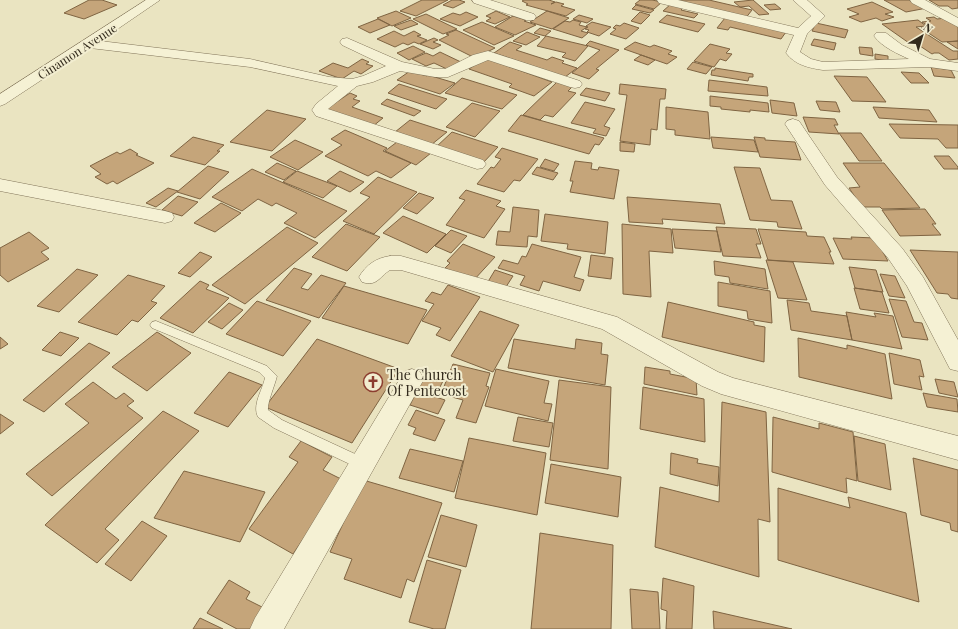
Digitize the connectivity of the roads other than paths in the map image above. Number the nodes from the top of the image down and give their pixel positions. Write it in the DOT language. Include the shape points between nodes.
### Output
graph roads {
  1 [pos="154,0"];
  2 [pos="478,0"];
  3 [pos="668,0"];
  4 [pos="799,0"];
  5 [pos="916,0"];
  6 [pos="530,17"];
  7 [pos="958,24"];
  8 [pos="801,33"];
  9 [pos="881,36"];
  10 [pos="347,42"];
  11 [pos="88,44"];
  12 [pos="929,63"];
  13 [pos="398,66"];
  14 [pos="958,67"];
  15 [pos="352,82"];
  16 [pos="575,84"];
  17 [pos="0,102"];
  18 [pos="793,124"];
  19 [pos="478,164"];
  20 [pos="0,185"];
  21 [pos="164,217"];
  22 [pos="369,277"];
  23 [pos="156,325"];
  24 [pos="958,362"];
  25 [pos="412,379"];
  26 [pos="958,448"];
  27 [pos="363,464"];
  28 [pos="266,629"];
  1 -- 11 [label="street, Cinamon Avenue"];
  2 -- 6 [label="street"];
  3 -- 8 [label="street"];
  4 -- 8 [label="street" via="819,16"];
  5 -- 7 [label="street"];
  8 -- 12 [label="street" via="793,53 798,59 810,64 823,66"];
  9 -- 12 [label="street" via="897,48"];
  10 -- 13 [label="street"];
  11 -- 15 [label="street" via="250,63 329,80"];
  11 -- 17 [label="street, Cinamon Avenue"];
  12 -- 14 [label="street"];
  13 -- 15 [label="street" via="368,79"];
  13 -- 16 [label="street" via="418,71 448,73 488,55"];
  15 -- 19 [label="street" via="321,107 322,113"];
  18 -- 24 [label="street" via="831,181 895,253 916,282"];
  20 -- 21 [label="street"];
  22 -- 26 [label="street" via="382,264 391,262 408,265 609,323 710,379 730,387"];
  23 -- 27 [label="lane" via="264,369 271,376 268,390 260,405 262,413 278,424"];
  25 -- 27 [label="street"];
  27 -- 28 [label="street"];
}
